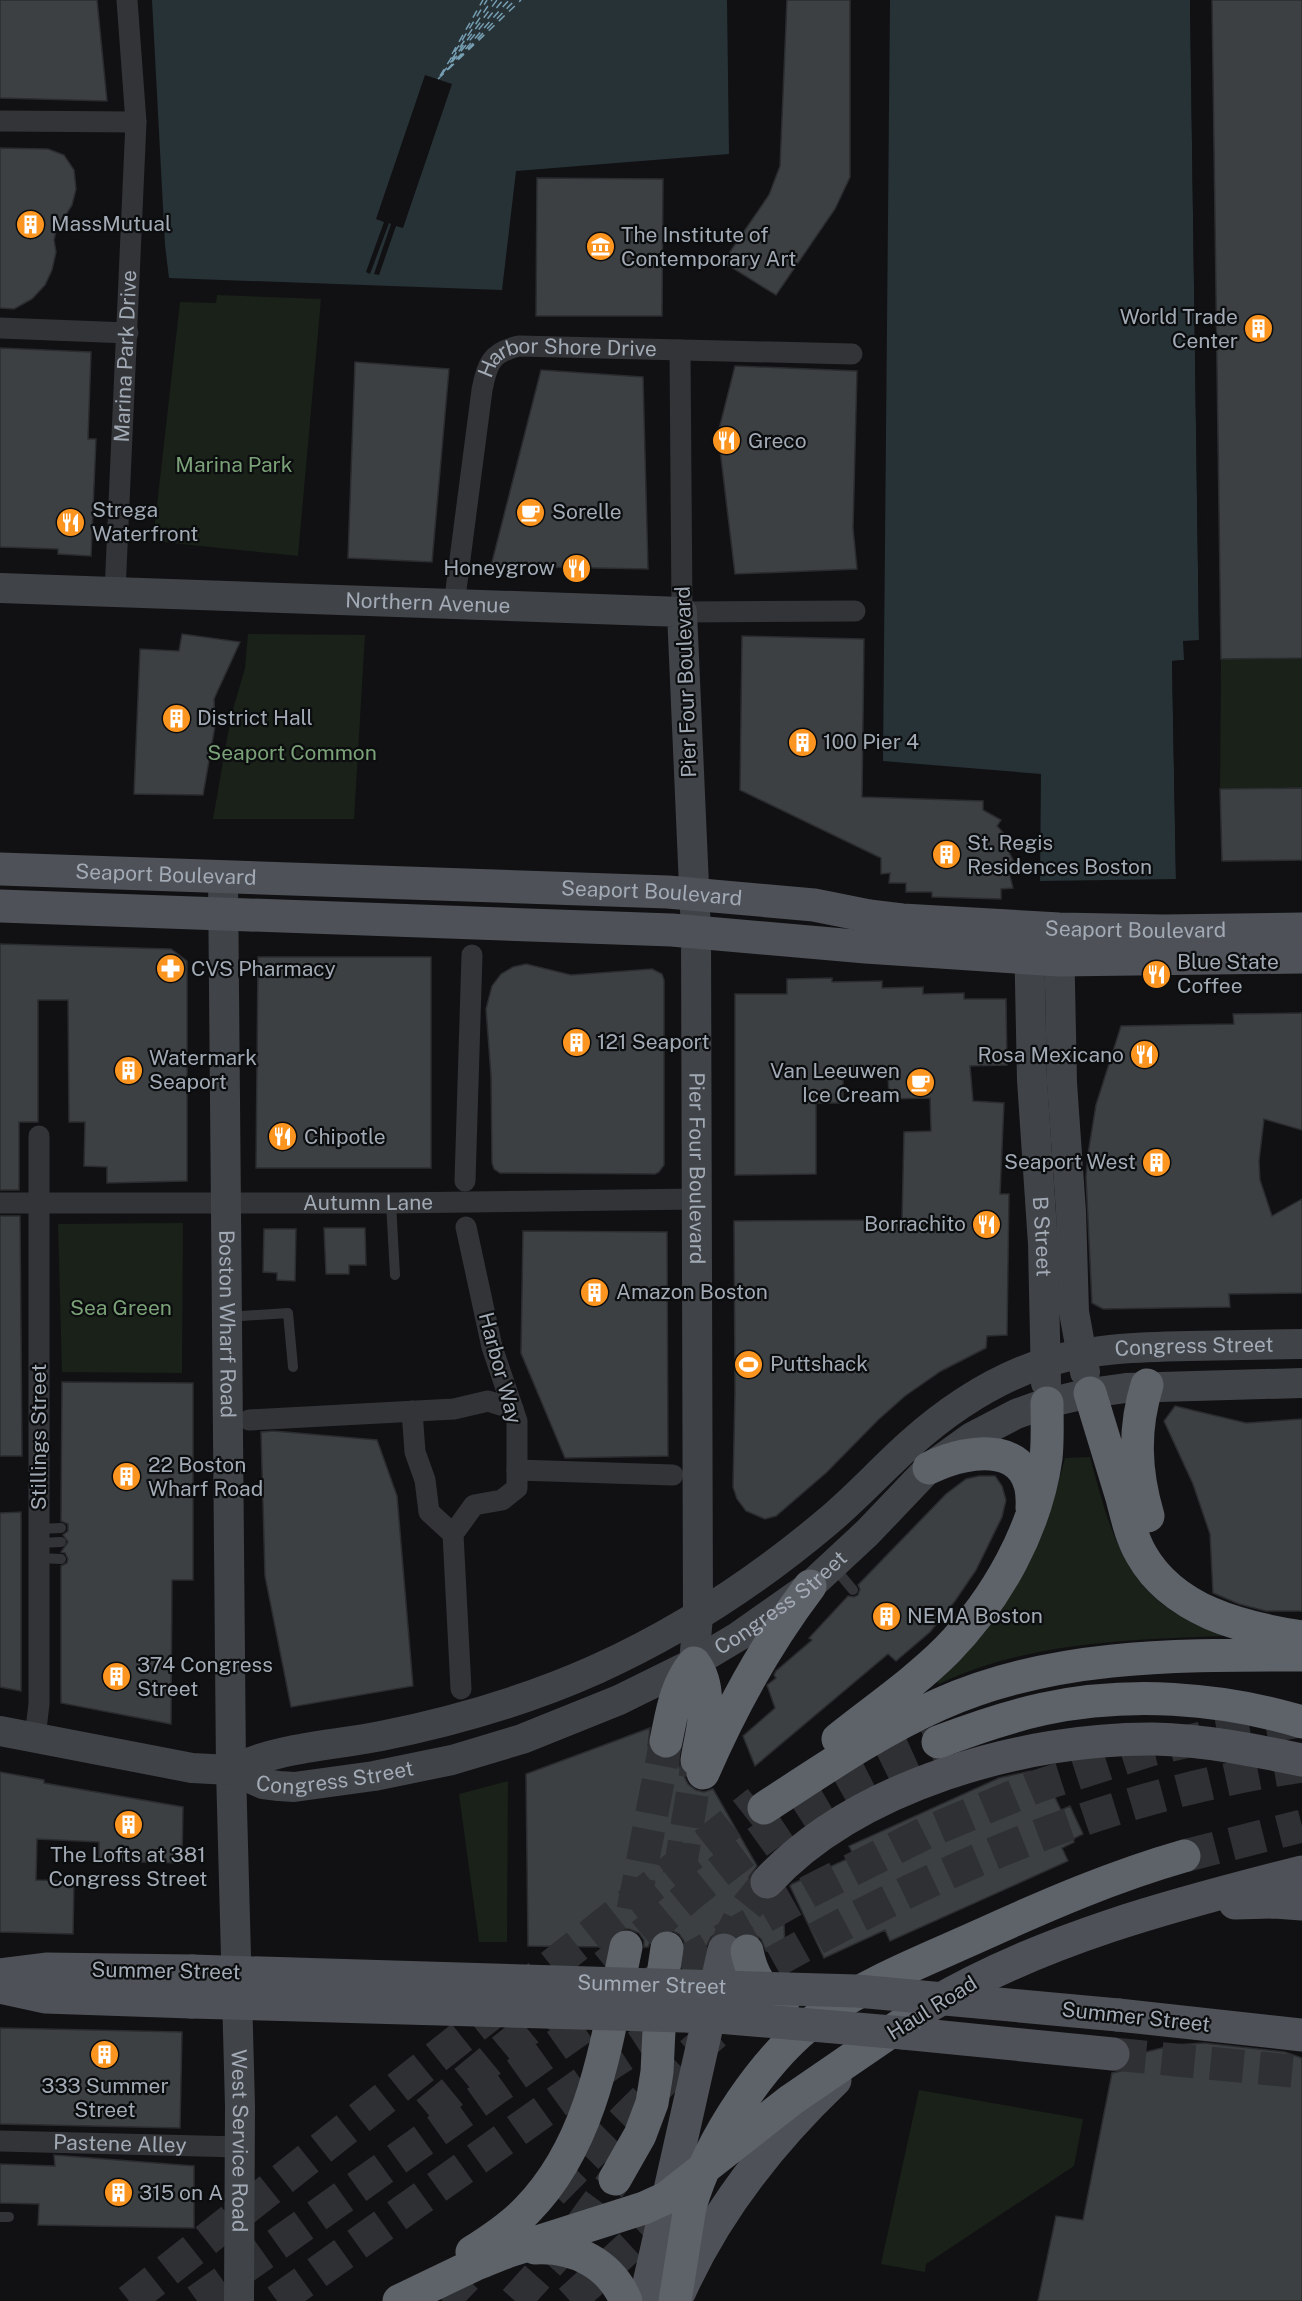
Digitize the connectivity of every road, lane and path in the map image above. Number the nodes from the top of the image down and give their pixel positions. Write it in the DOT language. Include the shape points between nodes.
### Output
graph roads {
  1 [pos="127,0"];
  2 [pos="0,120"];
  3 [pos="136,122"];
  4 [pos="0,328"];
  5 [pos="128,333"];
  6 [pos="680,350"];
  7 [pos="852,354"];
  8 [pos="0,588"];
  9 [pos="115,592"];
  10 [pos="454,605"];
  11 [pos="855,611"];
  12 [pos="682,612"];
  13 [pos="0,869"];
  14 [pos="223,877"];
  15 [pos="695,894"];
  16 [pos="0,906"];
  17 [pos="223,914"];
  18 [pos="1302,928"];
  19 [pos="696,932"];
  20 [pos="1044,943"];
  21 [pos="472,955"];
  22 [pos="1302,957"];
  23 [pos="39,1136"];
  24 [pos="465,1181"];
  25 [pos="698,1199"];
  26 [pos="0,1203"];
  27 [pos="38,1203"];
  28 [pos="226,1203"];
  29 [pos="391,1203"];
  30 [pos="466,1227"];
  31 [pos="395,1275"];
  32 [pos="227,1317"];
  33 [pos="1302,1344"];
  34 [pos="1080,1353"];
  35 [pos="1046,1363"];
  36 [pos="292,1367"];
  37 [pos="1302,1383"];
  38 [pos="1147,1385"];
  39 [pos="1090,1393"];
  40 [pos="1047,1403"];
  41 [pos="513,1409"];
  42 [pos="412,1411"];
  43 [pos="249,1420"];
  44 [pos="929,1468"];
  45 [pos="517,1470"];
  46 [pos="673,1475"];
  47 [pos="856,1498"];
  48 [pos="1032,1514"];
  49 [pos="61,1528"];
  50 [pos="453,1534"];
  51 [pos="61,1542"];
  52 [pos="39,1543"];
  53 [pos="61,1559"];
  54 [pos="822,1575"];
  55 [pos="853,1590"];
  56 [pos="698,1616"];
  57 [pos="1239,1623"];
  58 [pos="1302,1637"];
  59 [pos="1302,1655"];
  60 [pos="694,1663"];
  61 [pos="461,1689"];
  62 [pos="1302,1722"];
  63 [pos="0,1731"];
  64 [pos="35,1737"];
  65 [pos="666,1741"];
  66 [pos="938,1742"];
  67 [pos="1302,1760"];
  68 [pos="231,1770"];
  69 [pos="1184,1856"];
  70 [pos="1302,1872"];
  71 [pos="767,1882"];
  72 [pos="1302,1904"];
  73 [pos="1159,1912"];
  74 [pos="626,1947"];
  75 [pos="667,1948"];
  76 [pos="735,1951"];
  77 [pos="0,1975"];
  78 [pos="236,1981"];
  79 [pos="0,1987"];
  80 [pos="192,1987"];
  81 [pos="852,1997"];
  82 [pos="909,2019"];
  83 [pos="1302,2036"];
  84 [pos="1113,2054"];
  85 [pos="0,2140"];
  86 [pos="240,2147"];
  87 [pos="703,2169"];
  88 [pos="615,2179"];
  89 [pos="666,2198"];
  90 [pos="509,2251"];
  91 [pos="239,2301"];
  92 [pos="395,2301"];
  93 [pos="399,2301"];
  94 [pos="626,2301"];
  95 [pos="645,2301"];
  96 [pos="675,2301"];
  1 -- 3 [label="street, Marina Park Drive"];
  2 -- 3 [label="street"];
  3 -- 5 [label="street, Marina Park Drive"];
  4 -- 5 [label="street"];
  5 -- 9 [label="street, Marina Park Drive"];
  6 -- 7 [label="street, Harbor Shore Drive"];
  6 -- 10 [label="street, Harbor Shore Drive" via="519,346 494,357 482,390"];
  6 -- 12 [label="street, Pier Four Boulevard"];
  8 -- 9 [label="main road, Northern Avenue"];
  9 -- 10 [label="main road, Northern Avenue"];
  10 -- 12 [label="main road, Northern Avenue"];
  11 -- 12 [label="street, Northern Avenue"];
  12 -- 15 [label="main road, Pier Four Boulevard"];
  13 -- 14 [label="main road, Seaport Boulevard"];
  14 -- 15 [label="main road, Seaport Boulevard"];
  14 -- 17 [label="main road, Boston Wharf Road"];
  15 -- 19 [label="main road, Pier Four Boulevard"];
  15 -- 20 [label="main road, Seaport Boulevard" via="814,906"];
  16 -- 17 [label="main road, Seaport Boulevard"];
  17 -- 19 [label="main road, Seaport Boulevard"];
  17 -- 28 [label="main road, Boston Wharf Road"];
  18 -- 20 [label="main road, Seaport Boulevard" via="1164,931"];
  19 -- 20 [label="main road, Seaport Boulevard" via="866,947"];
  19 -- 25 [label="main road, Pier Four Boulevard"];
  20 -- 22 [label="main road, Seaport Boulevard"];
  20 -- 34 [label="main road, B Street" via="1062,1083 1073,1304"];
  20 -- 35 [label="main road, B Street" via="1032,1086"];
  21 -- 24 [label="street"];
  23 -- 27 [label="street, Stillings Street"];
  25 -- 29 [label="street, Autumn Lane"];
  25 -- 56 [label="main road, Pier Four Boulevard"];
  26 -- 27 [label="street, Autumn Lane"];
  27 -- 28 [label="street, Autumn Lane"];
  27 -- 52 [label="street, Stillings Street"];
  28 -- 29 [label="street, Autumn Lane"];
  28 -- 32 [label="main road, Boston Wharf Road"];
  29 -- 31 [label="lane"];
  30 -- 41 [label="street, Harbor Way" via="492,1347"];
  32 -- 36 [label="lane" via="288,1313"];
  32 -- 68 [label="main road, Boston Wharf Road"];
  33 -- 34 [label="main road, Congress Street" via="1120,1347"];
  34 -- 35 [label="main road, Congress Street"];
  34 -- 39 [label="main road, B Street"];
  35 -- 40 [label="main road, B Street"];
  35 -- 47 [label="main road, Congress Street" via="1007,1379 958,1407 908,1446"];
  37 -- 38 [label="main road, Congress Street"];
  38 -- 39 [label="main road, Congress Street"];
  38 -- 57 [label="highway" via="1138,1420 1137,1457 1142,1496 1154,1536 1190,1592 1206,1606"];
  39 -- 40 [label="main road, Congress Street"];
  39 -- 57 [label="highway" via="1134,1538 1145,1561 1184,1599"];
  40 -- 44 [label="main road, Congress Street" via="992,1426"];
  40 -- 48 [label="highway" via="1046,1456"];
  41 -- 42 [label="street" via="488,1401 454,1409"];
  41 -- 45 [label="street, Harbor Way" via="518,1421"];
  42 -- 43 [label="street"];
  42 -- 50 [label="street" via="415,1452 425,1480 429,1512"];
  44 -- 48 [label="highway" via="977,1453 1009,1458 1030,1483"];
  44 -- 54 [label="main road, Congress Street"];
  45 -- 46 [label="street"];
  45 -- 50 [label="street, Harbor Way" via="517,1488 502,1500 474,1505"];
  47 -- 54 [label="main road" via="847,1518 824,1543"];
  47 -- 56 [label="main road, Congress Street" via="773,1565"];
  48 -- 59 [label="highway" via="1001,1580 956,1640 761,1805 890,1729 947,1701 1001,1681 1056,1668 1121,1660"];
  49 -- 52 [label="lane"];
  50 -- 61 [label="street"];
  51 -- 52 [label="lane"];
  52 -- 53 [label="lane"];
  52 -- 64 [label="street, Stillings Street" via="39,1708"];
  54 -- 55 [label="lane"];
  54 -- 60 [label="main road, Congress Street" via="764,1619"];
  54 -- 60 [label="highway" via="760,1658 700,1769 706,1697 704,1681"];
  56 -- 60 [label="main road, Pier Four Boulevard"];
  56 -- 68 [label="main road, Congress Street" via="565,1683 493,1708 397,1733 284,1751"];
  57 -- 58 [label="highway"];
  60 -- 65 [label="highway" via="676,1695"];
  60 -- 68 [label="main road, Congress Street" via="557,1726 413,1769 294,1787 262,1784"];
  62 -- 66 [label="highway" via="1194,1701 1104,1701 1029,1712"];
  63 -- 64 [label="main road, Congress Street"];
  64 -- 68 [label="main road, Congress Street" via="192,1768"];
  67 -- 71 [label="main road" via="1219,1745 1155,1739 1077,1743 1010,1755 922,1783 863,1810 806,1845"];
  68 -- 78 [label="main road, Boston Wharf Road"];
  69 -- 81 [label="highway" via="1056,1901"];
  70 -- 73 [label="main road, Haul Road"];
  72 -- 73 [label="main road" via="1242,1903"];
  73 -- 82 [label="main road, Haul Road" via="1008,1965"];
  74 -- 92 [label="highway" via="596,2081 579,2134 558,2172 508,2228"];
  75 -- 88 [label="highway" via="652,2103 636,2143"];
  76 -- 81 [label="highway" via="779,2000 810,2006"];
  76 -- 89 [label="main road"];
  77 -- 80 [label="main road, Summer Street" via="46,1969"];
  78 -- 86 [label="main road, West Service Road"];
  79 -- 80 [label="main road, Summer Street" via="45,1997"];
  80 -- 83 [label="main road, Summer Street, bridge" via="856,1991"];
  80 -- 84 [label="main road, Summer Street, bridge" via="718,2017"];
  81 -- 87 [label="highway" via="812,2023 757,2081"];
  82 -- 87 [label="highway" via="798,2094"];
  82 -- 96 [label="main road, Haul Road" via="837,2078 759,2161 716,2223"];
  85 -- 86 [label="street, Pastene Alley"];
  86 -- 91 [label="main road, West Service Road"];
  87 -- 89 [label="highway"];
  87 -- 96 [label="highway" via="686,2221"];
  89 -- 90 [label="highway"];
  89 -- 95 [label="main road"];
  90 -- 93 [label="highway"];
  90 -- 94 [label="highway" via="553,2248 581,2255 607,2273"];
}
